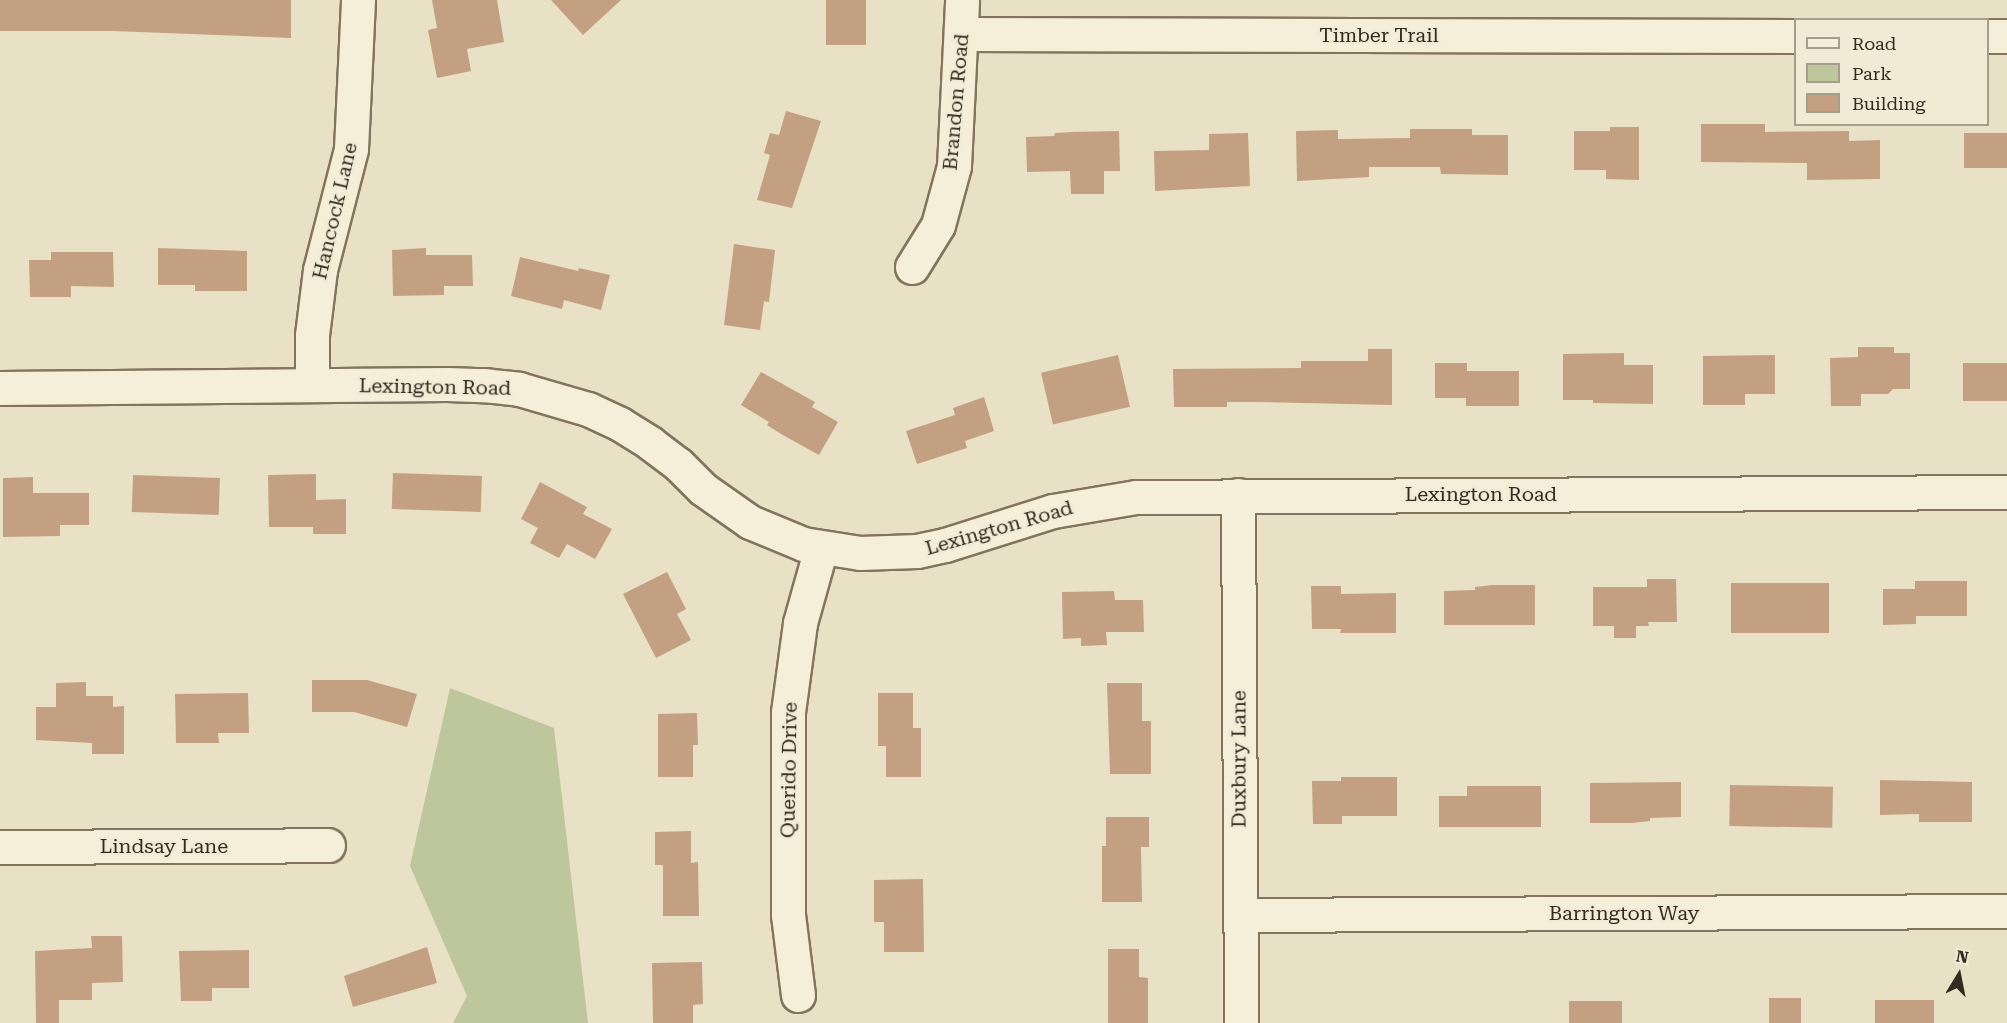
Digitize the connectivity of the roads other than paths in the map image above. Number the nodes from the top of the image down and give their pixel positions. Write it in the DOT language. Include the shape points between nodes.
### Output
graph roads {
  1 [pos="358,0"];
  2 [pos="962,0"];
  3 [pos="962,34"];
  4 [pos="1794,36"];
  5 [pos="1989,36"];
  6 [pos="2007,36"];
  7 [pos="912,267"];
  8 [pos="312,386"];
  9 [pos="0,388"];
  10 [pos="2007,492"];
  11 [pos="1238,495"];
  12 [pos="821,548"];
  13 [pos="328,846"];
  14 [pos="0,847"];
  15 [pos="2007,911"];
  16 [pos="1240,915"];
  17 [pos="798,995"];
  18 [pos="1241,1023"];
  1 -- 8 [label="street, Hancock Lane" via="351,149 320,270 312,335"];
  2 -- 3 [label="street, Brandon Road"];
  3 -- 4 [label="street, Timber Trail"];
  3 -- 7 [label="street, Brandon Road" via="954,166 938,225"];
  5 -- 6 [label="street"];
  8 -- 9 [label="street, Lexington Road"];
  8 -- 12 [label="street, Lexington Road" via="483,385 554,397 588,409 650,443 703,489 750,522"];
  10 -- 11 [label="street, Lexington Road"];
  11 -- 12 [label="street, Lexington Road" via="1094,502 917,551 860,553"];
  11 -- 16 [label="street, Duxbury Lane"];
  12 -- 17 [label="street, Querido Drive" via="800,623 788,712 788,915"];
  13 -- 14 [label="street, Lindsay Lane"];
  15 -- 16 [label="street, Barrington Way"];
  16 -- 18 [label="street, Duxbury Lane"];
}
